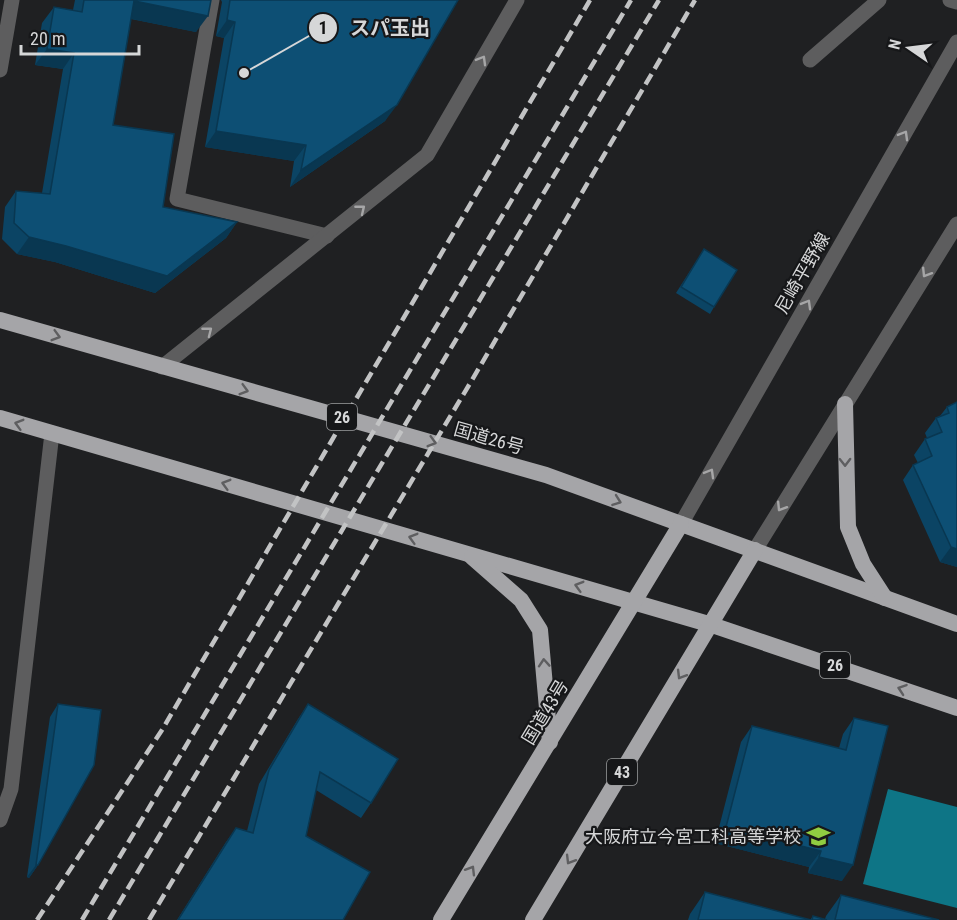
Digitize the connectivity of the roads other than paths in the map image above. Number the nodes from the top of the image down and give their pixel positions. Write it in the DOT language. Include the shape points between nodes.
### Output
graph roads {
  1 [pos="12,0"];
  2 [pos="212,0"];
  3 [pos="517,0"];
  4 [pos="879,0"];
  5 [pos="950,0"];
  6 [pos="957,2"];
  7 [pos="957,42"];
  8 [pos="810,60"];
  9 [pos="0,70"];
  10 [pos="957,224"];
  11 [pos="327,236"];
  12 [pos="0,320"];
  13 [pos="162,367"];
  14 [pos="845,404"];
  15 [pos="0,418"];
  16 [pos="52,434"];
  17 [pos="681,524"];
  18 [pos="754,549"];
  19 [pos="470,554"];
  20 [pos="885,598"];
  21 [pos="635,602"];
  22 [pos="957,624"];
  23 [pos="712,625"];
  24 [pos="957,708"];
  25 [pos="549,742"];
  26 [pos="5,788"];
  27 [pos="0,820"];
  28 [pos="441,920"];
  29 [pos="533,920"];
  1 -- 9 [label="street"];
  2 -- 11 [label="street" via="177,199"];
  11 -- 3 [label="street, one-way" via="427,155"];
  4 -- 8 [label="street"];
  5 -- 6 [label="street"];
  17 -- 7 [label="street, 尼崎平野線, one-way"];
  10 -- 14 [label="street, one-way"];
  13 -- 11 [label="street, one-way"];
  12 -- 13 [label="highway, 国道26号 / 26, one-way"];
  13 -- 17 [label="highway, 国道26号 / 26, one-way" via="546,475"];
  14 -- 18 [label="street, one-way"];
  14 -- 20 [label="highway, one-way" via="848,527 863,564"];
  16 -- 15 [label="highway, 26, one-way"];
  19 -- 16 [label="highway, 26, one-way"];
  16 -- 26 [label="street"];
  17 -- 18 [label="highway, 国道26号 / 26"];
  17 -- 21 [label="highway, 国道43号"];
  18 -- 20 [label="highway, 国道26号 / 26"];
  18 -- 23 [label="highway, 43"];
  21 -- 19 [label="highway, 26, one-way"];
  25 -- 19 [label="highway, one-way" via="540,630 521,600"];
  20 -- 22 [label="highway, 国道26号 / 26"];
  21 -- 23 [label="highway, 26"];
  21 -- 25 [label="highway, 国道43号"];
  24 -- 23 [label="highway, 26, one-way"];
  23 -- 29 [label="highway, 43, one-way"];
  28 -- 25 [label="highway, 国道43号, one-way"];
  26 -- 27 [label="street"];
}
